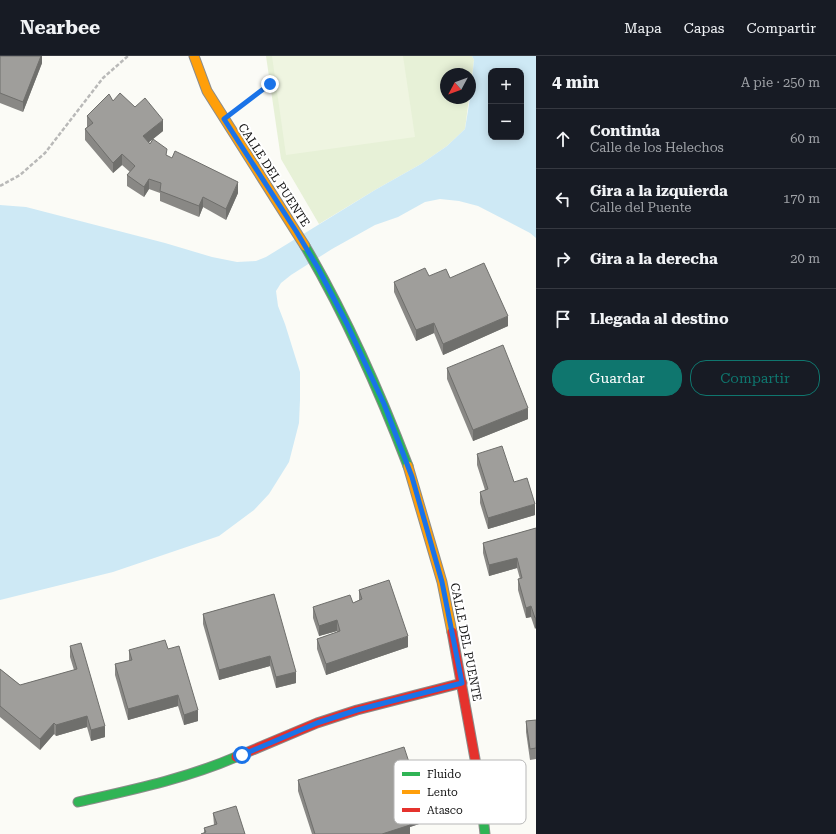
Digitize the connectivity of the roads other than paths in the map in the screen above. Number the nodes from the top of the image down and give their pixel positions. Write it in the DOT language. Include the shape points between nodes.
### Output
graph roads {
  1 [pos="194,56"];
  2 [pos="462,683"];
  3 [pos="476,760"];
  4 [pos="78,802"];
  5 [pos="484,824"];
  6 [pos="485,834"];
  1 -- 2 [label="street, CALLE DEL PUENTE" via="207,91 318,268 384,404 412,477 442,582"];
  2 -- 3 [label="street, CALLE DEL PUENTE"];
  2 -- 4 [label="street" via="317,723 213,767"];
  5 -- 6 [label="street, CALLE DEL PUENTE"];
}
